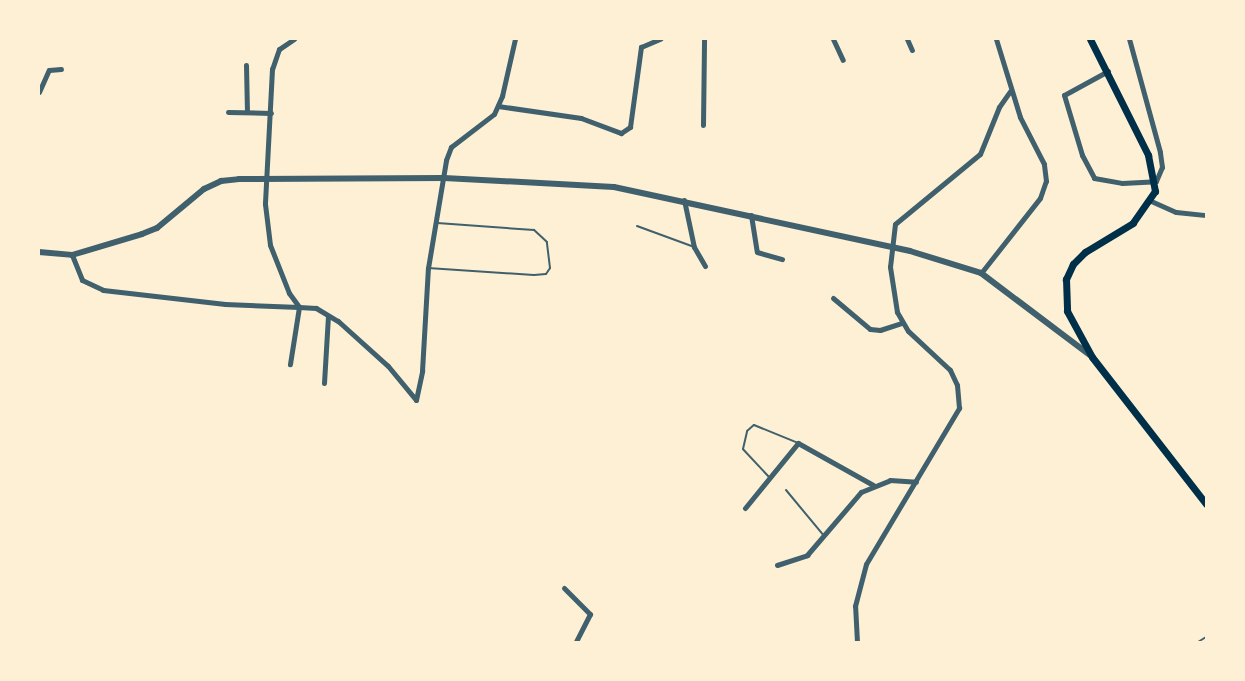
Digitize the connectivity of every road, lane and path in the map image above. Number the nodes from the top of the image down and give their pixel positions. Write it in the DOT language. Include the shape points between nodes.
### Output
graph roads {
  1 [pos="294,39"];
  2 [pos="515,39"];
  3 [pos="660,39"];
  4 [pos="704,39"];
  5 [pos="833,39"];
  6 [pos="907,39"];
  7 [pos="996,39"];
  8 [pos="1090,39"];
  9 [pos="1129,39"];
  10 [pos="912,50"];
  11 [pos="843,60"];
  12 [pos="246,65"];
  13 [pos="61,69"];
  14 [pos="1108,71"];
  15 [pos="1010,91"];
  16 [pos="39,92"];
  17 [pos="498,106"];
  18 [pos="228,112"];
  19 [pos="247,112"];
  20 [pos="271,113"];
  21 [pos="703,125"];
  22 [pos="266,177"];
  23 [pos="444,178"];
  24 [pos="1156,181"];
  25 [pos="684,201"];
  26 [pos="1151,201"];
  27 [pos="752,214"];
  28 [pos="1206,215"];
  29 [pos="437,223"];
  30 [pos="637,226"];
  31 [pos="694,247"];
  32 [pos="891,247"];
  33 [pos="39,252"];
  34 [pos="72,255"];
  35 [pos="782,259"];
  36 [pos="705,266"];
  37 [pos="428,268"];
  38 [pos="981,273"];
  39 [pos="833,298"];
  40 [pos="298,307"];
  41 [pos="327,316"];
  42 [pos="902,323"];
  43 [pos="1092,357"];
  44 [pos="290,364"];
  45 [pos="324,383"];
  46 [pos="798,443"];
  47 [pos="769,477"];
  48 [pos="916,482"];
  49 [pos="873,485"];
  50 [pos="786,490"];
  51 [pos="1206,504"];
  52 [pos="745,507"];
  53 [pos="824,536"];
  54 [pos="777,565"];
  55 [pos="564,588"];
  56 [pos="1206,637"];
  57 [pos="576,642"];
  58 [pos="857,642"];
  59 [pos="1198,642"];
  1 -- 20 [label="street" via="279,49 275,58"];
  2 -- 17 [label="street"];
  3 -- 17 [label="street" via="641,47 630,127 621,133 581,118"];
  4 -- 21 [label="street"];
  5 -- 11 [label="street"];
  6 -- 10 [label="street"];
  7 -- 15 [label="street"];
  8 -- 14 [label="main road"];
  9 -- 24 [label="street" via="1160,152 1162,167"];
  12 -- 19 [label="street"];
  13 -- 16 [label="street" via="49,70"];
  14 -- 24 [label="main road" via="1140,136"];
  14 -- 24 [label="street" via="1064,95 1082,155 1094,178 1122,183"];
  15 -- 32 [label="street" via="999,107 980,154 895,224"];
  15 -- 38 [label="street" via="1044,164 1046,181 1040,198"];
  17 -- 23 [label="street" via="451,147"];
  18 -- 19 [label="street"];
  19 -- 20 [label="street"];
  20 -- 22 [label="street"];
  22 -- 23 [label="street"];
  22 -- 34 [label="street" via="221,181 204,189 157,228"];
  22 -- 40 [label="street" via="265,219 270,245"];
  23 -- 25 [label="street" via="614,187"];
  23 -- 29 [label="street"];
  24 -- 26 [label="main road"];
  25 -- 27 [label="street"];
  25 -- 31 [label="street"];
  26 -- 28 [label="street" via="1176,212"];
  26 -- 43 [label="main road" via="1133,223 1085,252 1066,279 1066,311"];
  27 -- 32 [label="street"];
  27 -- 35 [label="street" via="757,252"];
  29 -- 37 [label="street"];
  29 -- 37 [label="lane" via="534,230 547,242 550,268 546,274 534,274"];
  30 -- 31 [label="lane"];
  31 -- 36 [label="street"];
  32 -- 38 [label="street"];
  32 -- 42 [label="street" via="892,290"];
  33 -- 34 [label="street"];
  34 -- 40 [label="street" via="82,280 103,290 225,304"];
  37 -- 41 [label="street" via="422,371 416,400 388,366"];
  38 -- 43 [label="street"];
  39 -- 42 [label="street" via="870,329"];
  40 -- 41 [label="street" via="316,308"];
  40 -- 44 [label="street"];
  41 -- 45 [label="street"];
  42 -- 48 [label="street" via="950,370 960,398 956,416"];
  43 -- 51 [label="main road"];
  46 -- 47 [label="street"];
  46 -- 47 [label="lane" via="754,425 747,431 743,449"];
  46 -- 49 [label="street"];
  47 -- 52 [label="street"];
  48 -- 49 [label="street" via="890,480"];
  48 -- 58 [label="street" via="861,578 855,606"];
  49 -- 53 [label="street" via="861,492"];
  50 -- 53 [label="lane"];
  53 -- 54 [label="street" via="807,555"];
  55 -- 57 [label="street" via="590,614"];
  56 -- 59 [label="lane"];
}
